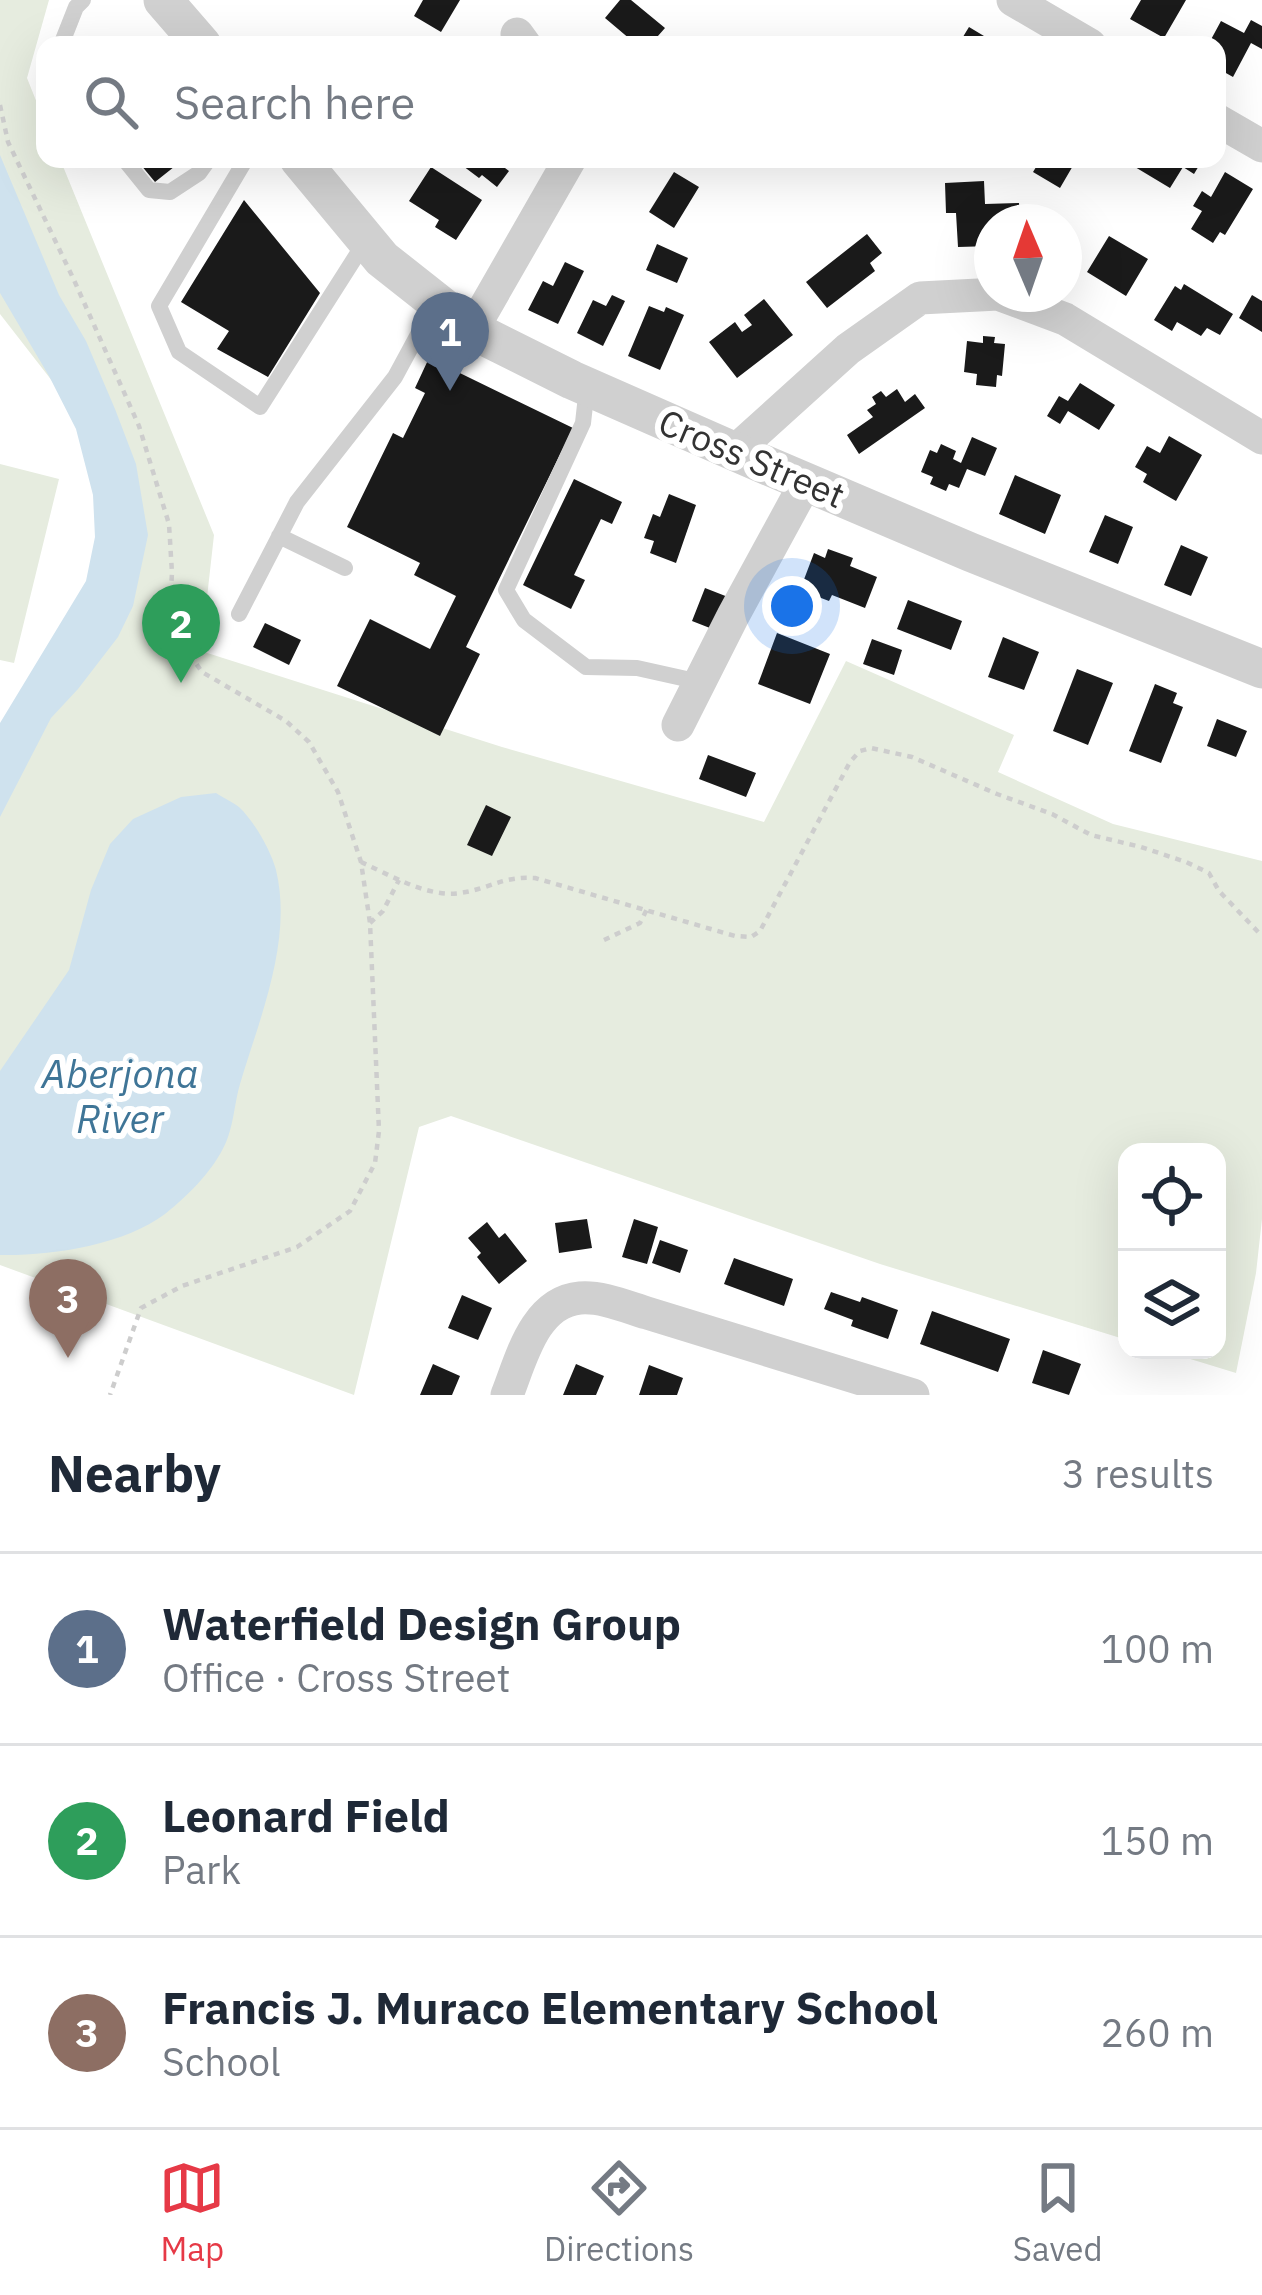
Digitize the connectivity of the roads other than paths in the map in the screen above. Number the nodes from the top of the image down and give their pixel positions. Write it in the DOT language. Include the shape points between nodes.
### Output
graph roads {
  1 [pos="83,0"];
  2 [pos="163,0"];
  3 [pos="1028,5"];
  4 [pos="65,36"];
  5 [pos="194,36"];
  6 [pos="1076,36"];
  7 [pos="1226,125"];
  8 [pos="1262,146"];
  9 [pos="131,168"];
  10 [pos="203,168"];
  11 [pos="241,168"];
  12 [pos="306,168"];
  13 [pos="565,168"];
  14 [pos="366,241"];
  15 [pos="435,302"];
  16 [pos="472,330"];
  17 [pos="587,386"];
  18 [pos="1262,438"];
  19 [pos="734,452"];
  20 [pos="806,482"];
  21 [pos="279,536"];
  22 [pos="345,568"];
  23 [pos="239,614"];
  24 [pos="1262,669"];
  25 [pos="700,682"];
  26 [pos="678,725"];
  27 [pos="507,1395"];
  28 [pos="914,1395"];
  1 -- 4 [label="lane"];
  2 -- 5 [label="street"];
  3 -- 6 [label="street"];
  7 -- 8 [label="street"];
  9 -- 10 [label="lane" via="149,190 170,191"];
  11 -- 14 [label="lane" via="159,305 178,352 260,407"];
  12 -- 14 [label="street, Cross Street"];
  13 -- 16 [label="street"];
  14 -- 15 [label="street, Cross Street"];
  15 -- 16 [label="street, Cross Street"];
  15 -- 21 [label="lane" via="395,376"];
  16 -- 17 [label="street, Cross Street"];
  17 -- 19 [label="street, Cross Street"];
  17 -- 25 [label="lane" via="583,423 506,590 524,620 586,667"];
  18 -- 19 [label="street" via="1065,319 998,295 920,298 848,349"];
  19 -- 20 [label="street, Cross Street"];
  20 -- 24 [label="street, Cross Street"];
  20 -- 25 [label="street"];
  21 -- 22 [label="lane"];
  21 -- 23 [label="lane"];
  25 -- 26 [label="street"];
  27 -- 28 [label="street" via="535,1327 579,1298"];
}
